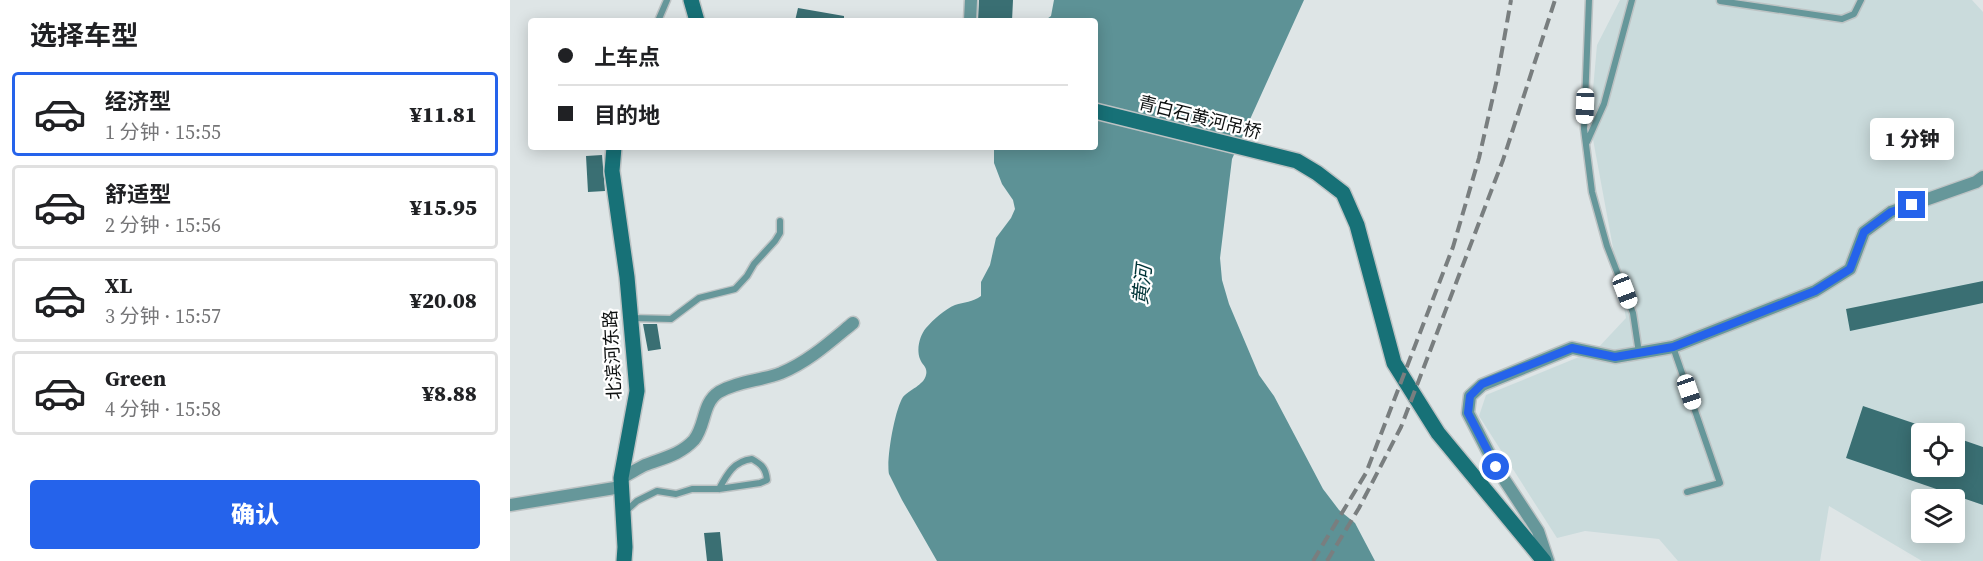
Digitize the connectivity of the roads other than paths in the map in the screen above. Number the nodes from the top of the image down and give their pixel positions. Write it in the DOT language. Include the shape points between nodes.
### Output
graph roads {
  1 [pos="667,0"];
  2 [pos="691,0"];
  3 [pos="971,0"];
  4 [pos="1589,0"];
  5 [pos="1632,0"];
  6 [pos="1861,0"];
  7 [pos="1720,1"];
  8 [pos="659,18"];
  9 [pos="696,18"];
  10 [pos="970,18"];
  11 [pos="1098,112"];
  12 [pos="1586,144"];
  13 [pos="614,150"];
  14 [pos="1983,177"];
  15 [pos="780,221"];
  16 [pos="630,318"];
  17 [pos="853,323"];
  18 [pos="1673,347"];
  19 [pos="1639,353"];
  20 [pos="621,483"];
  21 [pos="719,489"];
  22 [pos="1687,492"];
  23 [pos="510,505"];
  24 [pos="623,514"];
  25 [pos="624,561"];
  26 [pos="1546,561"];
  1 -- 8 [label="lane"];
  2 -- 9 [label="street"];
  3 -- 10 [label="street"];
  4 -- 12 [label="lane"];
  5 -- 12 [label="lane" via="1604,104"];
  6 -- 7 [label="lane" via="1854,14 1842,19"];
  11 -- 26 [label="street, 青白石黄河吊桥" via="1297,161 1343,193 1357,225 1394,363 1438,433"];
  12 -- 19 [label="lane" via="1592,192 1634,313"];
  13 -- 16 [label="street, 北滨河东路" via="612,171"];
  14 -- 18 [label="street" via="1891,212 1864,232 1850,269 1815,291"];
  15 -- 16 [label="lane" via="775,241 735,289 699,298 671,319"];
  16 -- 20 [label="street, 北滨河东路" via="637,391"];
  17 -- 20 [label="street" via="814,355 780,373 717,393 707,405 695,438 683,450 644,466"];
  18 -- 19 [label="street"];
  18 -- 22 [label="lane" via="1720,483"];
  19 -- 26 [label="street" via="1615,357 1572,348 1482,384 1470,396 1471,421 1538,531"];
  20 -- 23 [label="street"];
  20 -- 24 [label="street, 北滨河东路"];
  21 -- 21 [label="lane" via="733,467 743,460 752,459 766,472 767,480 760,483"];
  21 -- 24 [label="lane" via="692,489 676,494 657,491"];
  24 -- 25 [label="street, 北滨河东路"];
}
